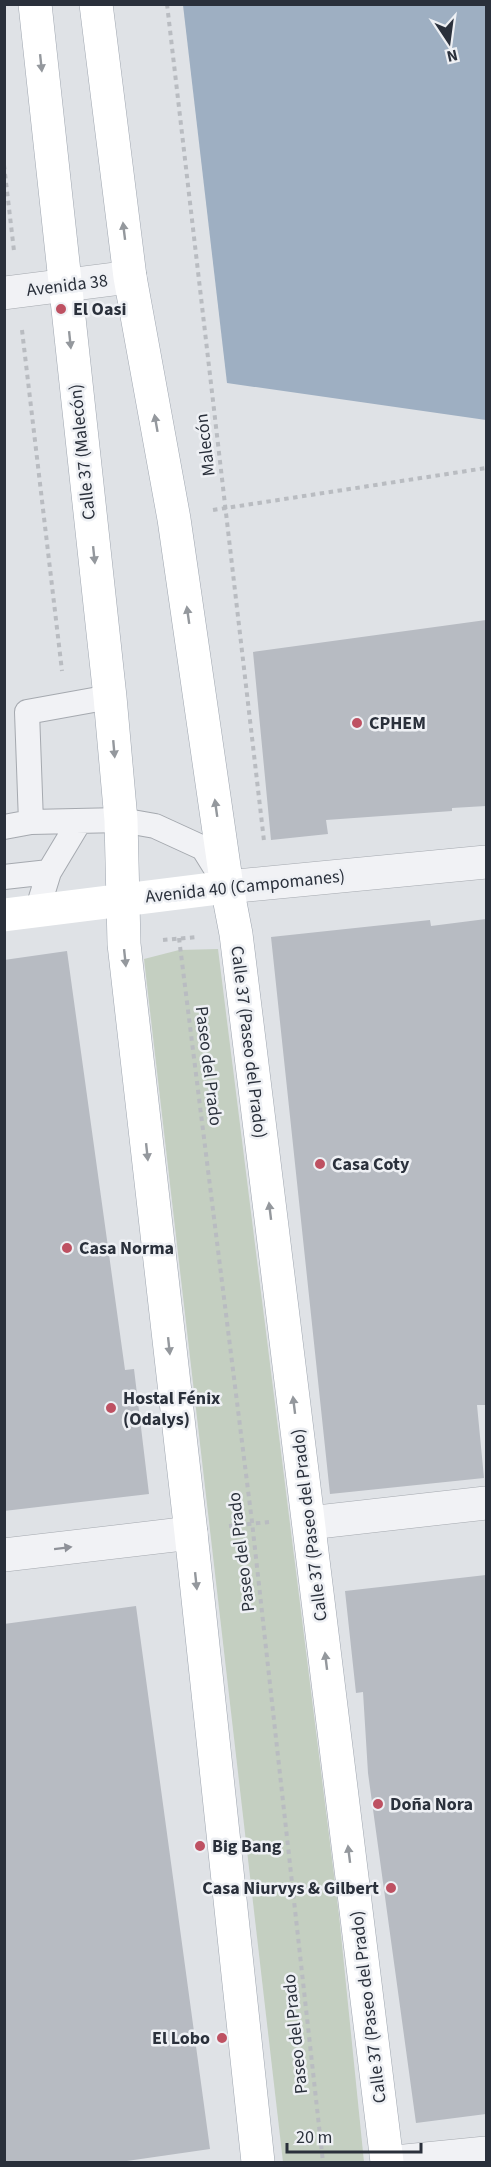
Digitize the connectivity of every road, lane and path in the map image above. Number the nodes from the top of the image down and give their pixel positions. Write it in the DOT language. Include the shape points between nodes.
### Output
graph roads {
  1 [pos="35,4"];
  2 [pos="96,4"];
  3 [pos="167,4"];
  4 [pos="4,165"];
  5 [pos="130,277"];
  6 [pos="64,286"];
  7 [pos="11,292"];
  8 [pos="486,468"];
  9 [pos="226,508"];
  10 [pos="174,519"];
  11 [pos="110,697"];
  12 [pos="66,705"];
  13 [pos="120,820"];
  14 [pos="31,822"];
  15 [pos="79,822"];
  16 [pos="4,827"];
  17 [pos="486,862"];
  18 [pos="50,872"];
  19 [pos="4,877"];
  20 [pos="268,882"];
  21 [pos="227,887"];
  22 [pos="123,900"];
  23 [pos="37,911"];
  24 [pos="4,915"];
  25 [pos="179,938"];
  26 [pos="486,1503"];
  27 [pos="252,1522"];
  28 [pos="309,1523"];
  29 [pos="191,1533"];
  30 [pos="4,1555"];
  31 [pos="486,2153"];
  32 [pos="258,2163"];
  33 [pos="323,2163"];
  34 [pos="387,2163"];
  35 [pos="395,2163"];
  1 -- 6 [label="main road, Calle 37 (Malecón), one-way"];
  5 -- 2 [label="main road, one-way"];
  3 -- 9 [label="path, Malecón"];
  4 -- 7 [label="path"];
  5 -- 6 [label="street, Avenida 38"];
  10 -- 5 [label="main road, one-way"];
  6 -- 7 [label="street, Avenida 38"];
  6 -- 11 [label="main road, Calle 37 (Malecón), one-way"];
  7 -- 12 [label="path"];
  8 -- 9 [label="path"];
  9 -- 10 [label="path"];
  9 -- 20 [label="path, Malecón"];
  21 -- 10 [label="main road, one-way"];
  11 -- 12 [label="lane"];
  11 -- 13 [label="main road, Calle 37 (Malecón), one-way"];
  12 -- 14 [label="lane" via="27,712"];
  13 -- 15 [label="lane"];
  13 -- 21 [label="lane" via="155,826 203,848"];
  13 -- 22 [label="main road, Calle 37 (Malecón)"];
  14 -- 15 [label="lane"];
  14 -- 16 [label="lane"];
  15 -- 18 [label="lane"];
  17 -- 20 [label="street, Avenida 40 (Campomanes)"];
  18 -- 19 [label="lane"];
  18 -- 23 [label="lane"];
  20 -- 21 [label="street, Avenida 40 (Campomanes)"];
  21 -- 22 [label="main road, Avenida 40 (Campomanes)"];
  28 -- 21 [label="main road, Calle 37 (Paseo del Prado), one-way"];
  22 -- 23 [label="main road, Avenida 40 (Campomanes)"];
  22 -- 29 [label="main road, one-way" via="124,944"];
  23 -- 24 [label="main road, Avenida 40 (Campomanes)"];
  25 -- 27 [label="path, Paseo del Prado"];
  26 -- 28 [label="street"];
  27 -- 28 [label="path"];
  27 -- 29 [label="path"];
  27 -- 33 [label="path, Paseo del Prado"];
  34 -- 28 [label="main road, Calle 37 (Paseo del Prado), one-way"];
  30 -- 29 [label="street, one-way"];
  29 -- 32 [label="main road, one-way"];
  31 -- 35 [label="street"];
}
